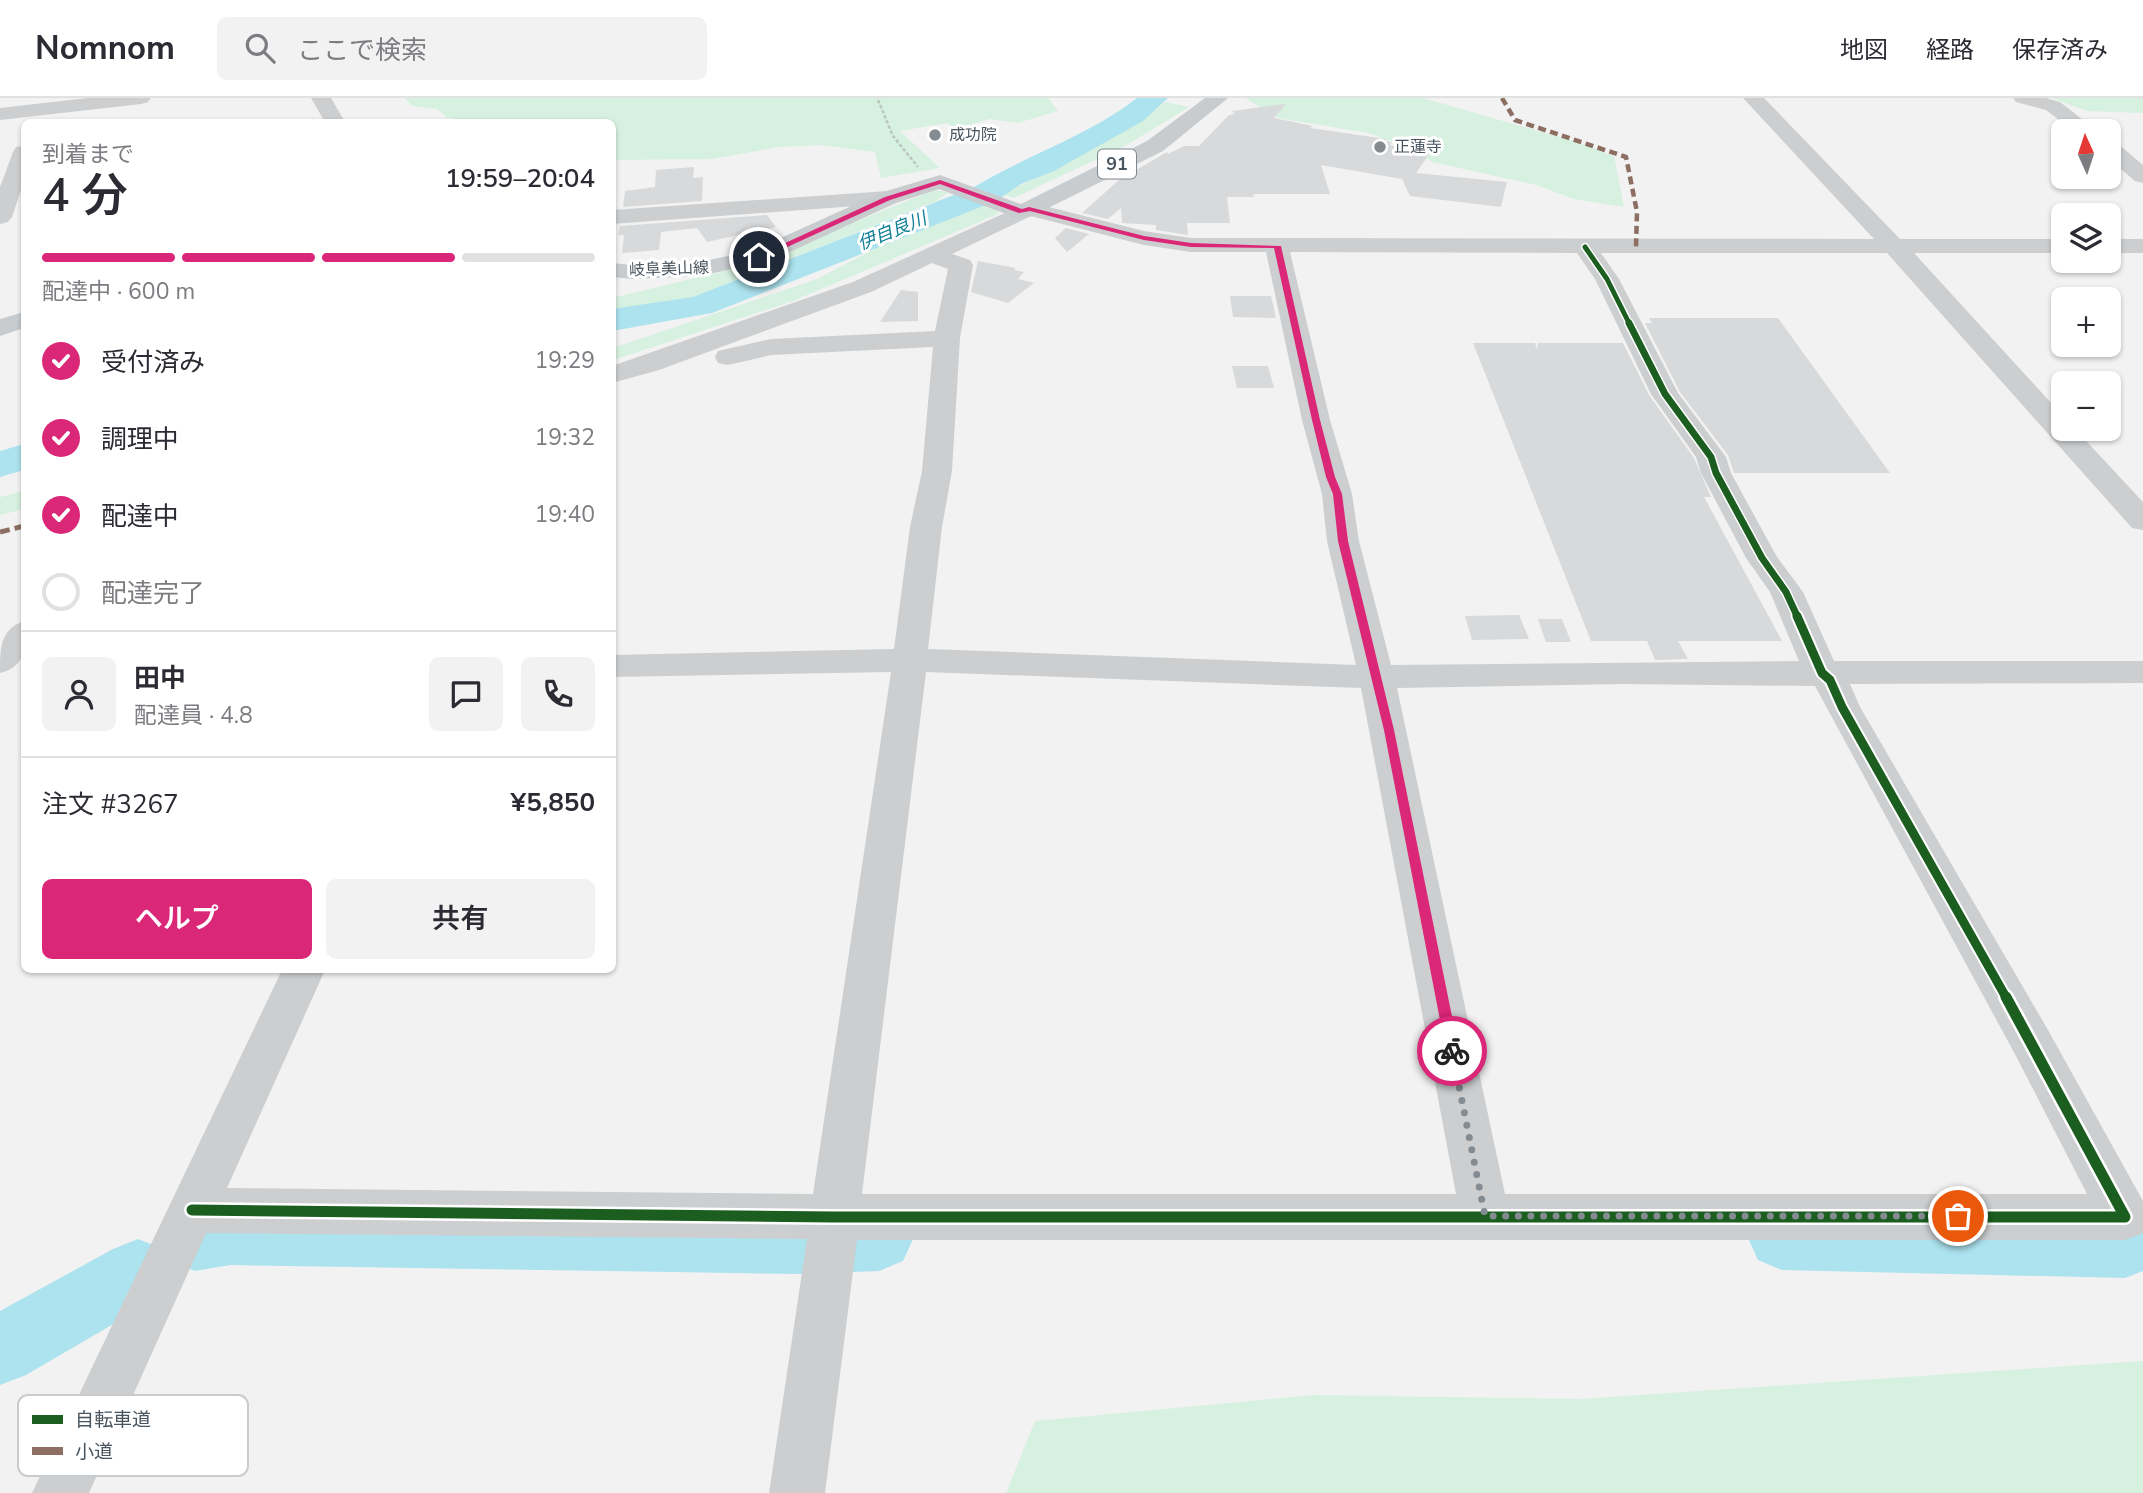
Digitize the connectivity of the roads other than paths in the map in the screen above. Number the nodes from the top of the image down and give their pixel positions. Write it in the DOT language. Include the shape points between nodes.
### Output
graph roads {
  1 [pos="141,98"];
  2 [pos="321,98"];
  3 [pos="1218,98"];
  4 [pos="1753,98"];
  5 [pos="2023,98"];
  6 [pos="40,110"];
  7 [pos="0,114"];
  8 [pos="333,119"];
  9 [pos="2071,119"];
  10 [pos="2121,158"];
  11 [pos="21,160"];
  12 [pos="2143,176"];
  13 [pos="888,198"];
  14 [pos="1020,209"];
  15 [pos="0,217"];
  16 [pos="616,217"];
  17 [pos="1277,246"];
  18 [pos="2051,246"];
  19 [pos="2121,246"];
  20 [pos="2143,246"];
  21 [pos="1585,247"];
  22 [pos="1895,247"];
  23 [pos="930,255"];
  24 [pos="616,270"];
  25 [pos="21,321"];
  26 [pos="0,328"];
  27 [pos="947,338"];
  28 [pos="616,373"];
  29 [pos="616,394"];
  30 [pos="2143,521"];
  31 [pos="21,636"];
  32 [pos="910,660"];
  33 [pos="0,664"];
  34 [pos="616,666"];
  35 [pos="21,667"];
  36 [pos="2143,672"];
  37 [pos="1822,673"];
  38 [pos="1376,677"];
  39 [pos="302,973"];
  40 [pos="192,1210"];
  41 [pos="1485,1216"];
  42 [pos="831,1233"];
  43 [pos="106,1395"];
  44 [pos="68,1476"];
  45 [pos="60,1493"];
  46 [pos="797,1493"];
  1 -- 6 [label="street"];
  2 -- 8 [label="street"];
  3 -- 14 [label="main road, 91" via="1155,146"];
  4 -- 22 [label="street"];
  5 -- 9 [label="street" via="2053,106"];
  6 -- 7 [label="street"];
  10 -- 12 [label="street"];
  11 -- 15 [label="street"];
  13 -- 14 [label="main road, 岐阜美山線" via="939,180"];
  13 -- 16 [label="street"];
  13 -- 24 [label="main road, 岐阜美山線" via="759,257 731,265"];
  14 -- 17 [label="street" via="1156,240"];
  14 -- 23 [label="street"];
  17 -- 21 [label="street"];
  17 -- 38 [label="street"];
  18 -- 22 [label="street"];
  19 -- 20 [label="street"];
  21 -- 22 [label="street"];
  21 -- 37 [label="street" via="1607,279 1665,394 1711,457 1762,558 1786,592"];
  22 -- 30 [label="street"];
  23 -- 27 [label="street" via="961,265"];
  23 -- 28 [label="street" via="862,287"];
  25 -- 26 [label="main road"];
  27 -- 29 [label="street" via="751,349"];
  27 -- 32 [label="street" via="937,471"];
  31 -- 33 [label="street"];
  32 -- 34 [label="street"];
  32 -- 38 [label="street"];
  32 -- 42 [label="street"];
  33 -- 35 [label="street"];
  36 -- 37 [label="street"];
  37 -- 38 [label="street"];
  37 -- 41 [label="street" via="1830,680 2125,1217"];
  38 -- 41 [label="street"];
  39 -- 40 [label="street"];
  40 -- 42 [label="street"];
  40 -- 43 [label="street"];
  41 -- 42 [label="street"];
  42 -- 46 [label="street"];
  44 -- 45 [label="street"];
}
